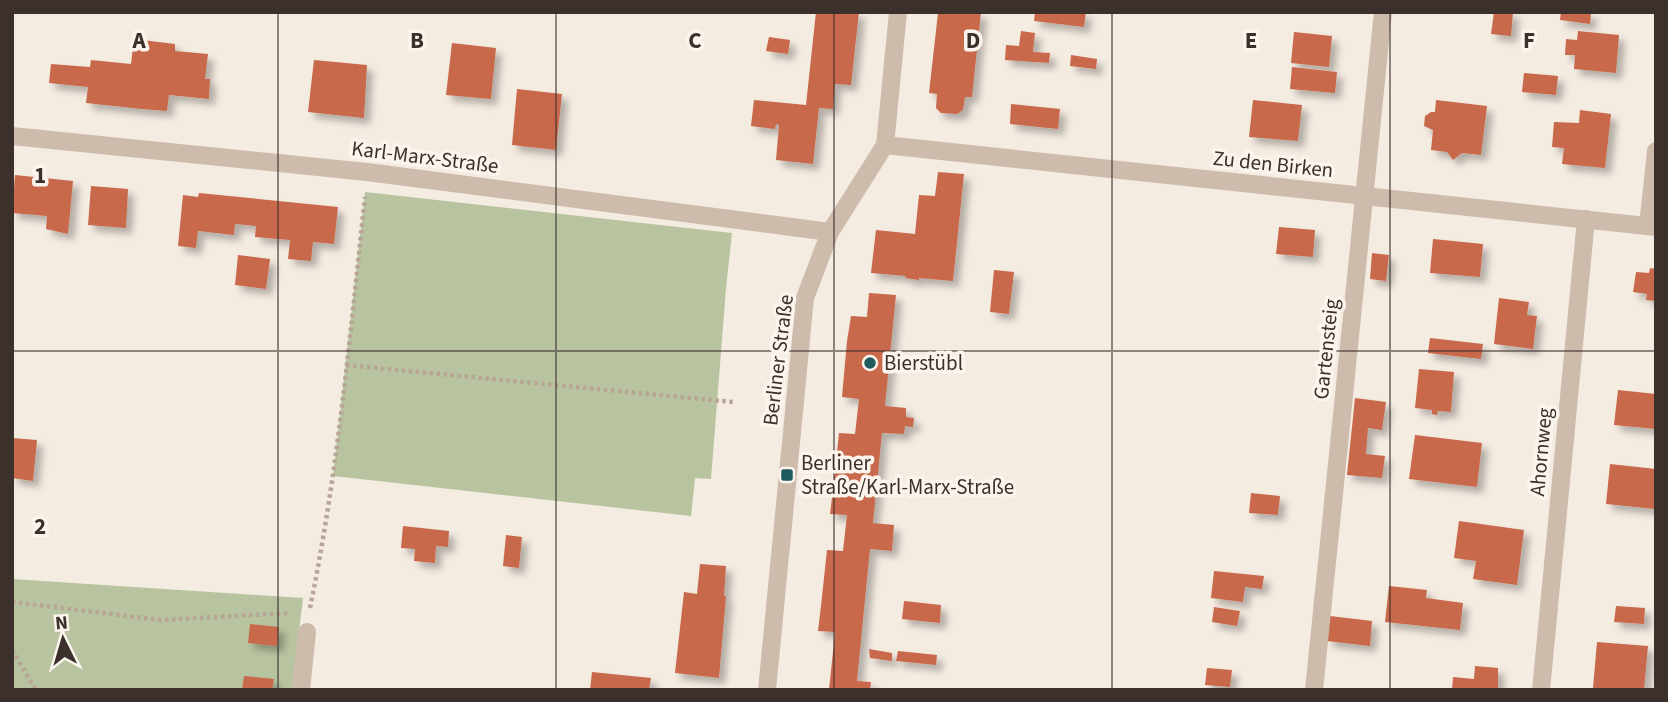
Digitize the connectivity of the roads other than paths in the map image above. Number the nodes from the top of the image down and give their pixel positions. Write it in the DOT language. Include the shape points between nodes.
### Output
graph roads {
  1 [pos="898,12"];
  2 [pos="1382,12"];
  3 [pos="12,136"];
  4 [pos="886,145"];
  5 [pos="1656,151"];
  6 [pos="1364,196"];
  7 [pos="1586,219"];
  8 [pos="1652,227"];
  9 [pos="830,232"];
  10 [pos="307,632"];
  11 [pos="301,690"];
  12 [pos="768,690"];
  13 [pos="1314,690"];
  14 [pos="1541,690"];
  1 -- 4 [label="street, Berliner Straße"];
  2 -- 6 [label="street, Gartensteig"];
  3 -- 9 [label="street, Karl-Marx-Straße" via="367,172"];
  4 -- 6 [label="street, Zu den Birken"];
  4 -- 9 [label="street, Berliner Straße"];
  5 -- 8 [label="street"];
  6 -- 7 [label="street, Zu den Birken"];
  6 -- 13 [label="street, Gartensteig"];
  7 -- 8 [label="street, Zu den Birken"];
  7 -- 14 [label="street, Ahornweg"];
  9 -- 12 [label="street, Berliner Straße" via="805,298"];
  10 -- 11 [label="street"];
}
